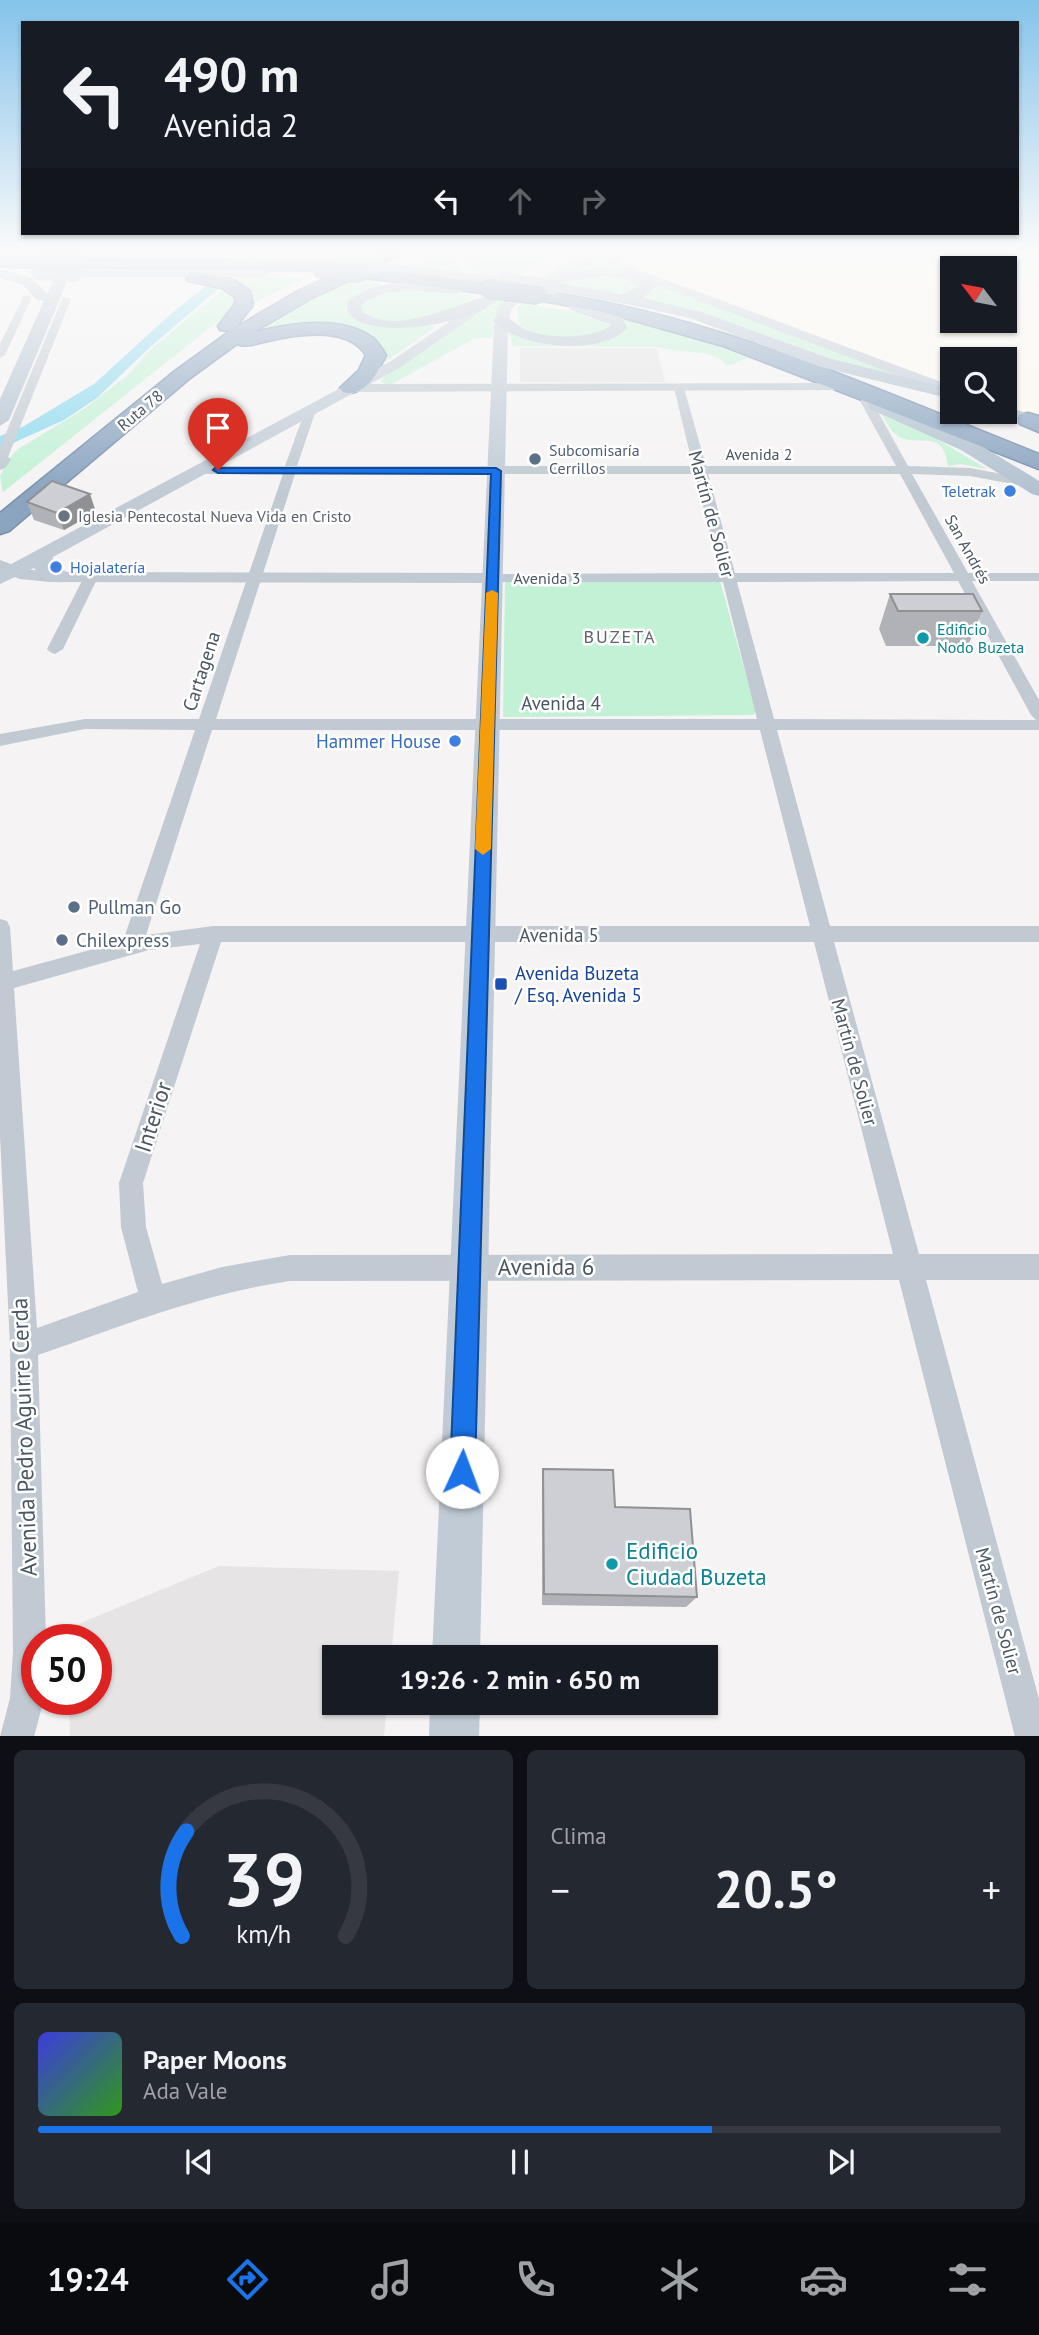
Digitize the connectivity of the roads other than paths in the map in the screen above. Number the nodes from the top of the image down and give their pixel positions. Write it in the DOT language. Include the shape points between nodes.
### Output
graph roads {
  1 [pos="17,331"];
  2 [pos="38,331"];
  3 [pos="49,331"];
  4 [pos="220,331"];
  5 [pos="243,331"];
  6 [pos="286,331"];
  7 [pos="329,331"];
  8 [pos="441,331"];
  9 [pos="494,331"];
  10 [pos="515,331"];
  11 [pos="615,331"];
  12 [pos="682,331"];
  13 [pos="700,331"];
  14 [pos="723,331"];
  15 [pos="740,331"];
  16 [pos="790,331"];
  17 [pos="8,348"];
  18 [pos="826,363"];
  19 [pos="38,365"];
  20 [pos="182,375"];
  21 [pos="4,384"];
  22 [pos="832,387"];
  23 [pos="940,387"];
  24 [pos="350,388"];
  25 [pos="498,388"];
  26 [pos="679,388"];
  27 [pos="940,389"];
  28 [pos="866,401"];
  29 [pos="310,410"];
  30 [pos="1017,416"];
  31 [pos="1035,423"];
  32 [pos="7,424"];
  33 [pos="930,427"];
  34 [pos="1039,445"];
  35 [pos="1039,453"];
  36 [pos="1,458"];
  37 [pos="200,470"];
  38 [pos="290,470"];
  39 [pos="701,470"];
  40 [pos="904,470"];
  41 [pos="496,471"];
  42 [pos="1035,475"];
  43 [pos="3,512"];
  44 [pos="43,555"];
  45 [pos="3,568"];
  46 [pos="62,577"];
  47 [pos="91,577"];
  48 [pos="254,577"];
  49 [pos="728,577"];
  50 [pos="963,577"];
  51 [pos="1039,577"];
  52 [pos="492,578"];
  53 [pos="55,649"];
  54 [pos="1039,715"];
  55 [pos="206,724"];
  56 [pos="488,724"];
  57 [pos="767,725"];
  58 [pos="1039,725"];
  59 [pos="0,740"];
  60 [pos="0,927"];
  61 [pos="213,934"];
  62 [pos="1039,934"];
  63 [pos="480,935"];
  64 [pos="822,935"];
  65 [pos="132,946"];
  66 [pos="2,983"];
  67 [pos="909,1267"];
  68 [pos="1039,1267"];
  69 [pos="469,1268"];
  70 [pos="154,1302"];
  71 [pos="24,1346"];
  72 [pos="456,1645"];
  73 [pos="455,1715"];
  74 [pos="18,1736"];
  75 [pos="454,1736"];
  76 [pos="1032,1736"];
  1 -- 17 [label="main road"];
  2 -- 21 [label="main road"];
  3 -- 19 [label="street"];
  4 -- 43 [label="highway, Ruta 78" via="182,358"];
  5 -- 20 [label="highway, Ruta 78"];
  6 -- 20 [label="highway" via="253,338"];
  7 -- 24 [label="highway" via="356,336 374,351 372,366"];
  8 -- 24 [label="main road" via="408,356"];
  9 -- 25 [label="main road"];
  10 -- 11 [label="main road" via="541,339 594,338"];
  12 -- 22 [label="main road"];
  13 -- 42 [label="highway"];
  14 -- 35 [label="highway"];
  15 -- 18 [label="main road"];
  16 -- 23 [label="main road"];
  17 -- 21 [label="main road"];
  18 -- 27 [label="main road"];
  18 -- 34 [label="highway"];
  19 -- 21 [label="main road"];
  19 -- 32 [label="street"];
  20 -- 43 [label="highway, Ruta 78"];
  21 -- 32 [label="main road"];
  22 -- 26 [label="street"];
  22 -- 28 [label="main road"];
  24 -- 25 [label="street"];
  24 -- 29 [label="main road"];
  25 -- 26 [label="street"];
  25 -- 41 [label="main road"];
  26 -- 39 [label="street, Martín de Solier"];
  28 -- 33 [label="main road"];
  28 -- 40 [label="street, San Andrés"];
  29 -- 37 [label="main road"];
  29 -- 38 [label="street, Cartagena"];
  30 -- 31 [label="main road"];
  32 -- 36 [label="street"];
  33 -- 42 [label="highway"];
  37 -- 38 [label="street, Avenida 2"];
  37 -- 44 [label="main road"];
  38 -- 41 [label="street, Avenida 2"];
  38 -- 48 [label="street, Cartagena"];
  39 -- 40 [label="street, Avenida 2"];
  39 -- 41 [label="street, Avenida 2"];
  39 -- 49 [label="street, Martín de Solier"];
  40 -- 42 [label="street, Avenida 2"];
  40 -- 50 [label="street, San Andrés"];
  41 -- 52 [label="main road"];
  44 -- 45 [label="main road"];
  44 -- 46 [label="main road" via="43,567"];
  45 -- 46 [label="street, Avenida 3" via="38,577"];
  46 -- 47 [label="street, Avenida 3"];
  47 -- 48 [label="street, Avenida 3"];
  47 -- 53 [label="street"];
  48 -- 52 [label="street, Avenida 3"];
  48 -- 55 [label="street, Cartagena"];
  49 -- 50 [label="street, Avenida 3"];
  49 -- 52 [label="street, Avenida 3"];
  49 -- 57 [label="street, Martín de Solier"];
  50 -- 51 [label="street, Avenida 3"];
  50 -- 54 [label="street, San Andrés"];
  52 -- 56 [label="main road"];
  55 -- 56 [label="street, Avenida 4"];
  55 -- 59 [label="street, Avenida 4" via="85,724"];
  55 -- 65 [label="street, Cartagena"];
  56 -- 57 [label="street, Avenida 4"];
  56 -- 63 [label="main road"];
  57 -- 58 [label="street, Avenida 4"];
  57 -- 64 [label="street, Martín de Solier"];
  60 -- 66 [label="street, Avenida Pedro Aguirre Cerda"];
  61 -- 63 [label="street, Avenida 5"];
  61 -- 65 [label="street, Avenida 5"];
  61 -- 70 [label="street, Interior" via="131,1183 129,1196"];
  62 -- 64 [label="street, Avenida 5"];
  63 -- 64 [label="street, Avenida 5"];
  63 -- 69 [label="main road"];
  64 -- 67 [label="street, Martín de Solier"];
  65 -- 66 [label="street, Avenida 5"];
  66 -- 71 [label="street, Avenida Pedro Aguirre Cerda"];
  67 -- 68 [label="street, Avenida 6"];
  67 -- 69 [label="street, Avenida 6"];
  67 -- 76 [label="street, Martín de Solier"];
  69 -- 70 [label="street, Avenida 6" via="290,1268 253,1272"];
  69 -- 72 [label="main road"];
  70 -- 71 [label="street, Avenida 6"];
  71 -- 74 [label="street, Avenida Pedro Aguirre Cerda" via="30,1652 27,1699"];
  73 -- 75 [label="main road"];
}
